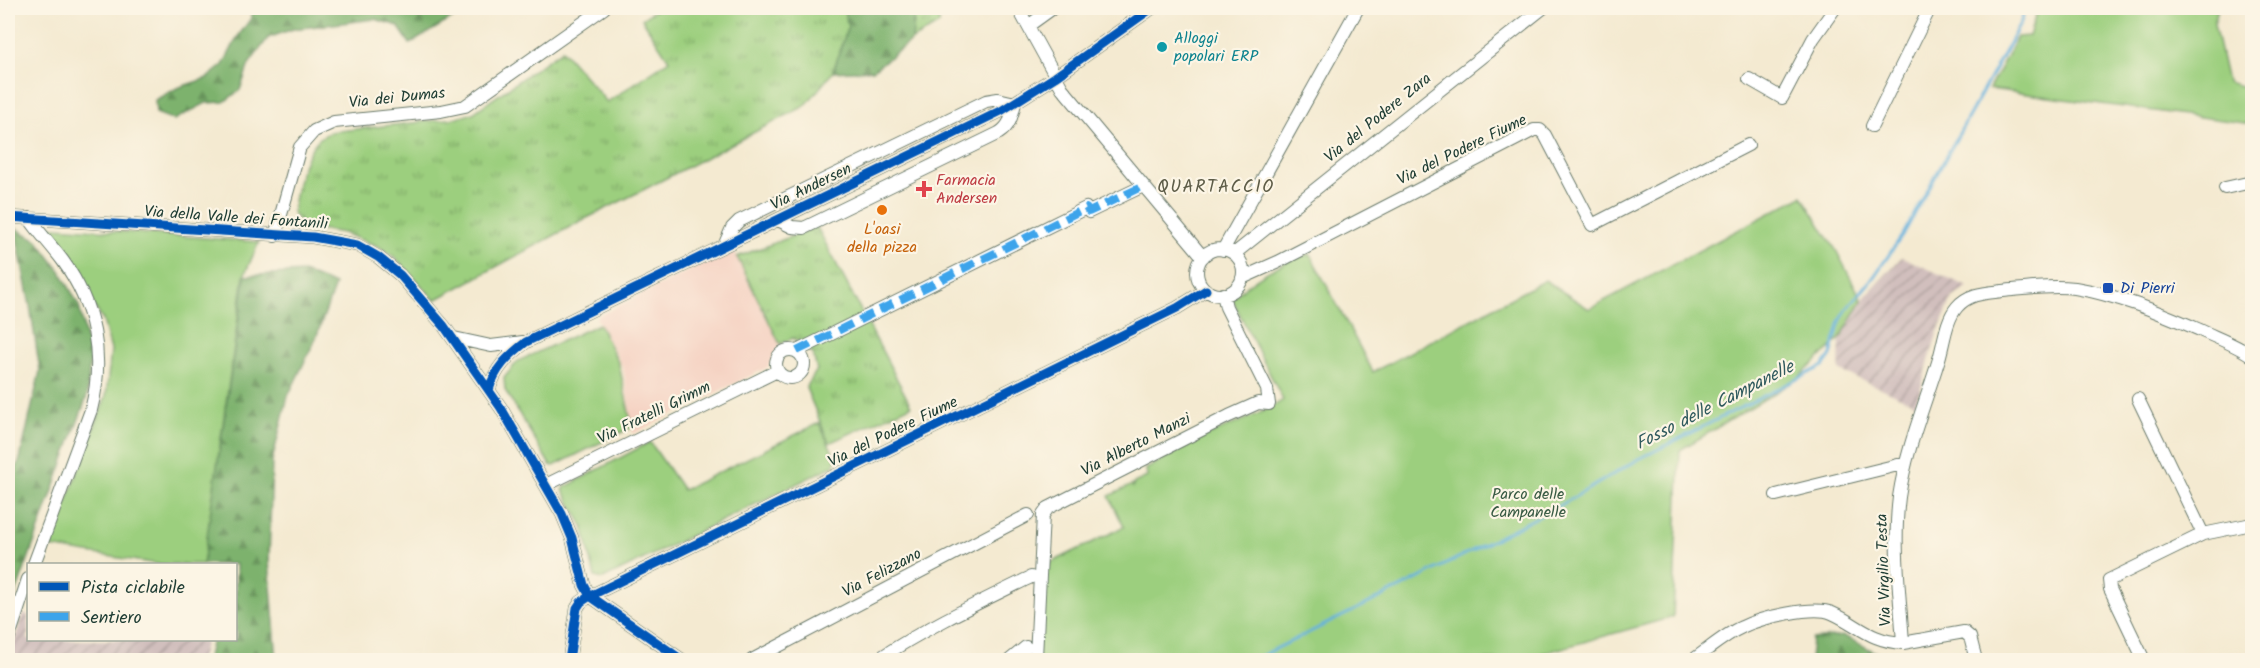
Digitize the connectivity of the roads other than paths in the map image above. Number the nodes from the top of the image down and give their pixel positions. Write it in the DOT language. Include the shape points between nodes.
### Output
graph roads {
  1 [pos="604,8"];
  2 [pos="1018,8"];
  3 [pos="1053,8"];
  4 [pos="1152,8"];
  5 [pos="1358,8"];
  6 [pos="1543,8"];
  7 [pos="1835,8"];
  8 [pos="1930,8"];
  9 [pos="1028,26"];
  10 [pos="1055,76"];
  11 [pos="1749,80"];
  12 [pos="1015,103"];
  13 [pos="1872,126"];
  14 [pos="1748,145"];
  15 [pos="2253,182"];
  16 [pos="1139,188"];
  17 [pos="2225,188"];
  18 [pos="8,217"];
  19 [pos="29,218"];
  20 [pos="778,220"];
  21 [pos="56,221"];
  22 [pos="275,236"];
  23 [pos="51,244"];
  24 [pos="724,246"];
  25 [pos="1229,252"];
  26 [pos="1203,257"];
  27 [pos="1242,278"];
  28 [pos="1206,290"];
  29 [pos="1223,294"];
  30 [pos="454,338"];
  31 [pos="526,342"];
  32 [pos="797,351"];
  33 [pos="2253,356"];
  34 [pos="777,370"];
  35 [pos="489,390"];
  36 [pos="2139,399"];
  37 [pos="1905,463"];
  38 [pos="546,485"];
  39 [pos="1776,495"];
  40 [pos="1028,514"];
  41 [pos="2253,524"];
  42 [pos="2203,534"];
  43 [pos="34,563"];
  44 [pos="1031,577"];
  45 [pos="27,582"];
  46 [pos="590,596"];
  47 [pos="8,640"];
  48 [pos="1903,643"];
  49 [pos="1026,647"];
  50 [pos="1036,657"];
  51 [pos="570,660"];
  52 [pos="682,660"];
  53 [pos="752,660"];
  54 [pos="877,660"];
  55 [pos="1010,660"];
  56 [pos="1693,660"];
  57 [pos="1976,660"];
  58 [pos="2144,660"];
  1 -- 22 [label="street, Via dei Dumas" via="465,106 334,122 314,131 300,147"];
  2 -- 9 [label="street"];
  3 -- 9 [label="street"];
  4 -- 10 [label="street, Via Andersen"];
  5 -- 25 [label="street"];
  6 -- 25 [label="street, Via del Podere Zara"];
  7 -- 11 [label="street" via="1813,39 1782,98"];
  8 -- 13 [label="street"];
  9 -- 10 [label="street"];
  10 -- 12 [label="street, Via Andersen"];
  10 -- 26 [label="street"];
  12 -- 20 [label="street, Via Andersen"];
  12 -- 20 [label="street, Via Andersen" via="1011,121 999,134 804,228"];
  12 -- 24 [label="street, Via Andersen" via="994,99 981,103 739,221"];
  14 -- 27 [label="street, Via del Podere Fiume" via="1592,225 1545,135 1534,130"];
  15 -- 17 [label="street"];
  16 -- 32 [label="street" via="1089,212 1086,208"];
  18 -- 19 [label="street, Via della Valle dei Fontanili"];
  19 -- 21 [label="street, Via della Valle dei Fontanili"];
  19 -- 23 [label="street"];
  20 -- 24 [label="street, Via Andersen"];
  21 -- 22 [label="street, Via della Valle dei Fontanili"];
  21 -- 23 [label="street"];
  22 -- 30 [label="street, Via della Valle dei Fontanili" via="331,240 373,253 409,284"];
  23 -- 43 [label="street" via="86,302 96,335 98,369 89,416"];
  24 -- 31 [label="street, Via Andersen"];
  25 -- 26 [label="street" via="1212,250"];
  25 -- 27 [label="street" via="1242,268"];
  26 -- 28 [label="street" via="1198,274"];
  27 -- 29 [label="street" via="1234,290"];
  28 -- 29 [label="street"];
  28 -- 46 [label="street, Via del Podere Fiume" via="1178,308"];
  29 -- 50 [label="street, Via Alberto Manzi" via="1268,389 1269,404 1258,403 1229,416 1048,508 1043,515"];
  30 -- 31 [label="street, Via Andersen" via="491,346"];
  30 -- 35 [label="street, Via della Valle dei Fontanili"];
  31 -- 35 [label="street, Via Andersen" via="501,364"];
  32 -- 34 [label="street, Via Fratelli Grimm" via="780,354"];
  32 -- 34 [label="street" via="804,363 802,373 789,379"];
  33 -- 37 [label="street, Via Virgilio Testa" via="2154,311 2076,288 1980,293 1959,304 1948,323"];
  34 -- 38 [label="street, Via Fratelli Grimm"];
  35 -- 38 [label="street, Via della Valle dei Fontanili"];
  36 -- 42 [label="street"];
  37 -- 39 [label="street"];
  37 -- 48 [label="street, Via Virgilio Testa" via="1897,548"];
  38 -- 46 [label="street, Via della Valle dei Fontanili" via="569,528"];
  40 -- 53 [label="street, Via Felizzano"];
  41 -- 42 [label="street"];
  42 -- 58 [label="street" via="2109,580"];
  44 -- 54 [label="street"];
  45 -- 47 [label="street"];
  46 -- 51 [label="street" via="577,608"];
  46 -- 52 [label="street"];
  48 -- 56 [label="street" via="1873,637 1828,612 1810,611 1743,626"];
  48 -- 57 [label="street, Via Virgilio Testa" via="1964,632 1970,637"];
  49 -- 55 [label="street"];
}
